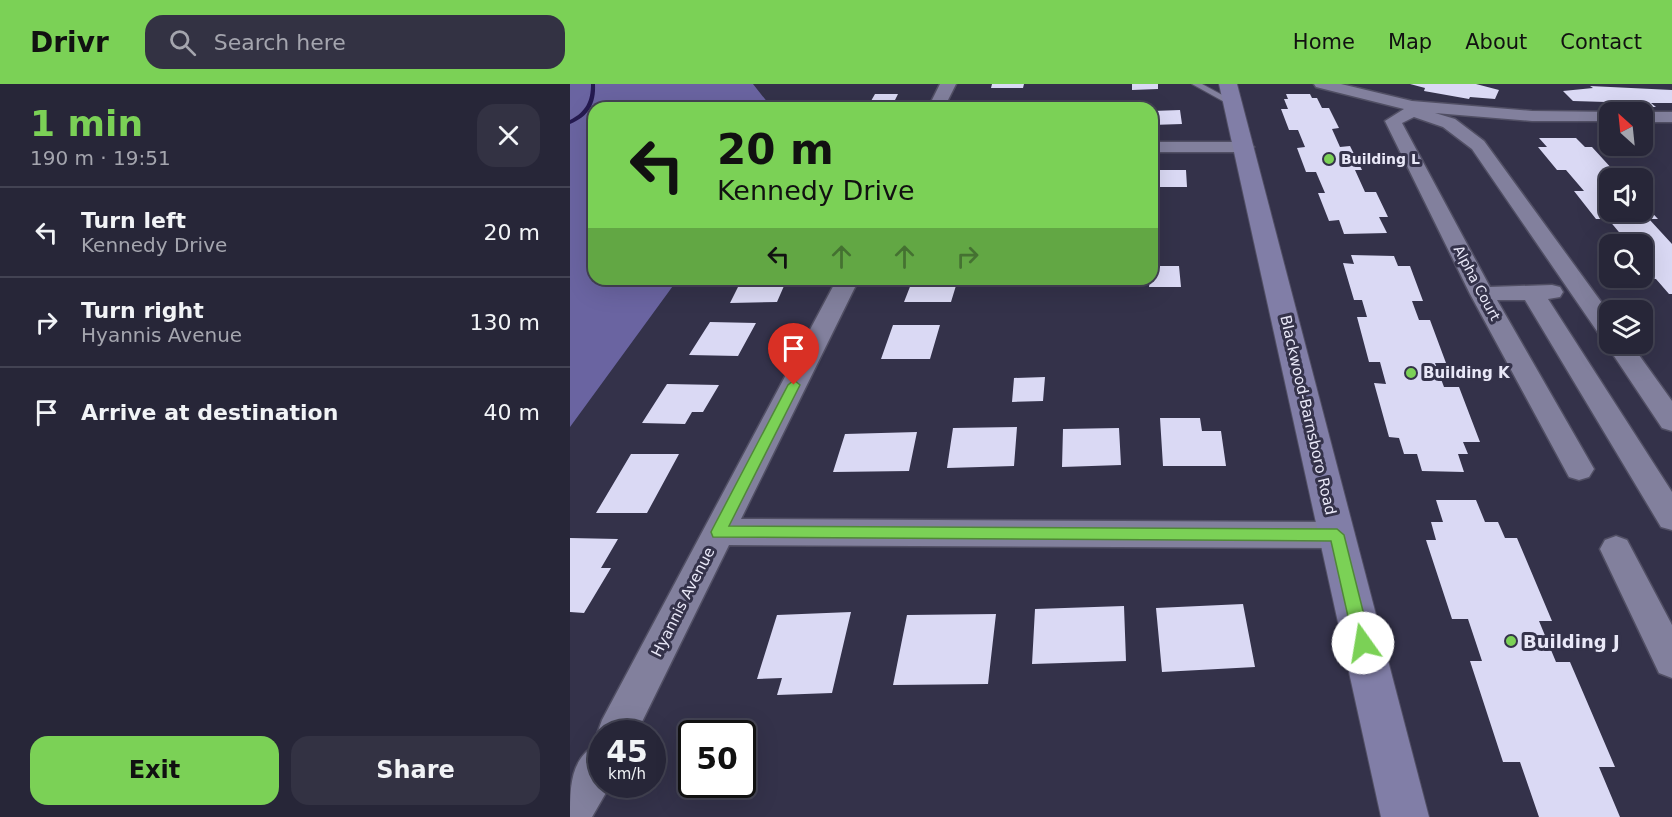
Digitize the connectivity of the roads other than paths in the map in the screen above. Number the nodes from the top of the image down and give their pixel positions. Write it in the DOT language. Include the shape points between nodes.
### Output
graph roads {
  1 [pos="948,84"];
  2 [pos="1196,84"];
  3 [pos="1322,84"];
  4 [pos="1230,93"];
  5 [pos="939,102"];
  6 [pos="1412,109"];
  7 [pos="1599,116"];
  8 [pos="1653,117"];
  9 [pos="1672,117"];
  10 [pos="1158,147"];
  11 [pos="1245,147"];
  12 [pos="845,285"];
  13 [pos="1580,290"];
  14 [pos="1533,293"];
  15 [pos="1482,294"];
  16 [pos="1599,317"];
  17 [pos="1625,354"];
  18 [pos="1672,421"];
  19 [pos="1579,469"];
  20 [pos="1672,518"];
  21 [pos="718,532"];
  22 [pos="1337,535"];
  23 [pos="1617,549"];
  24 [pos="1662,624"];
  25 [pos="1672,661"];
  26 [pos="623,720"];
  27 [pos="588,786"];
  28 [pos="570,816"];
  29 [pos="1404,817"];
  1 -- 5 [label="street"];
  2 -- 4 [label="lane"];
  3 -- 6 [label="street"];
  4 -- 11 [label="main road, Blackwood-Barnsboro Road"];
  6 -- 7 [label="street"];
  6 -- 13 [label="street" via="1449,123 1478,145"];
  6 -- 15 [label="street, Alpha Court" via="1393,122"];
  8 -- 9 [label="street"];
  10 -- 11 [label="street"];
  11 -- 22 [label="main road, Blackwood-Barnsboro Road"];
  12 -- 21 [label="street, Hyannis Avenue"];
  13 -- 14 [label="street"];
  13 -- 16 [label="street"];
  14 -- 15 [label="street"];
  14 -- 20 [label="street"];
  15 -- 19 [label="street, Alpha Court"];
  17 -- 18 [label="street"];
  21 -- 22 [label="street"];
  21 -- 26 [label="street, Hyannis Avenue"];
  22 -- 29 [label="main road, Blackwood-Barnsboro Road"];
  23 -- 24 [label="street"];
  24 -- 25 [label="street"];
  27 -- 28 [label="street"];
}
